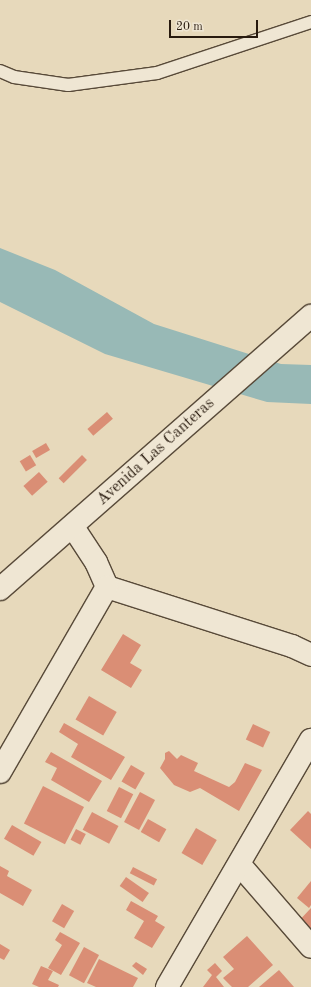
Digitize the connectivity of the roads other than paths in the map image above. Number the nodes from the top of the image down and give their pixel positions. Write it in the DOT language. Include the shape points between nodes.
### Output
graph roads {
  1 [pos="311,22"];
  2 [pos="0,71"];
  3 [pos="311,316"];
  4 [pos="73,527"];
  5 [pos="107,587"];
  6 [pos="0,589"];
  7 [pos="311,655"];
  8 [pos="311,740"];
  9 [pos="0,772"];
  10 [pos="240,865"];
  11 [pos="311,948"];
  12 [pos="168,987"];
  1 -- 2 [label="lane" via="157,74 68,85 14,77"];
  3 -- 4 [label="street, Avenida Las Canteras"];
  4 -- 5 [label="street" via="96,562"];
  4 -- 6 [label="street, Avenida Las Canteras"];
  5 -- 7 [label="street" via="292,646"];
  5 -- 9 [label="street"];
  8 -- 10 [label="street"];
  10 -- 11 [label="street"];
  10 -- 12 [label="street"];
}
